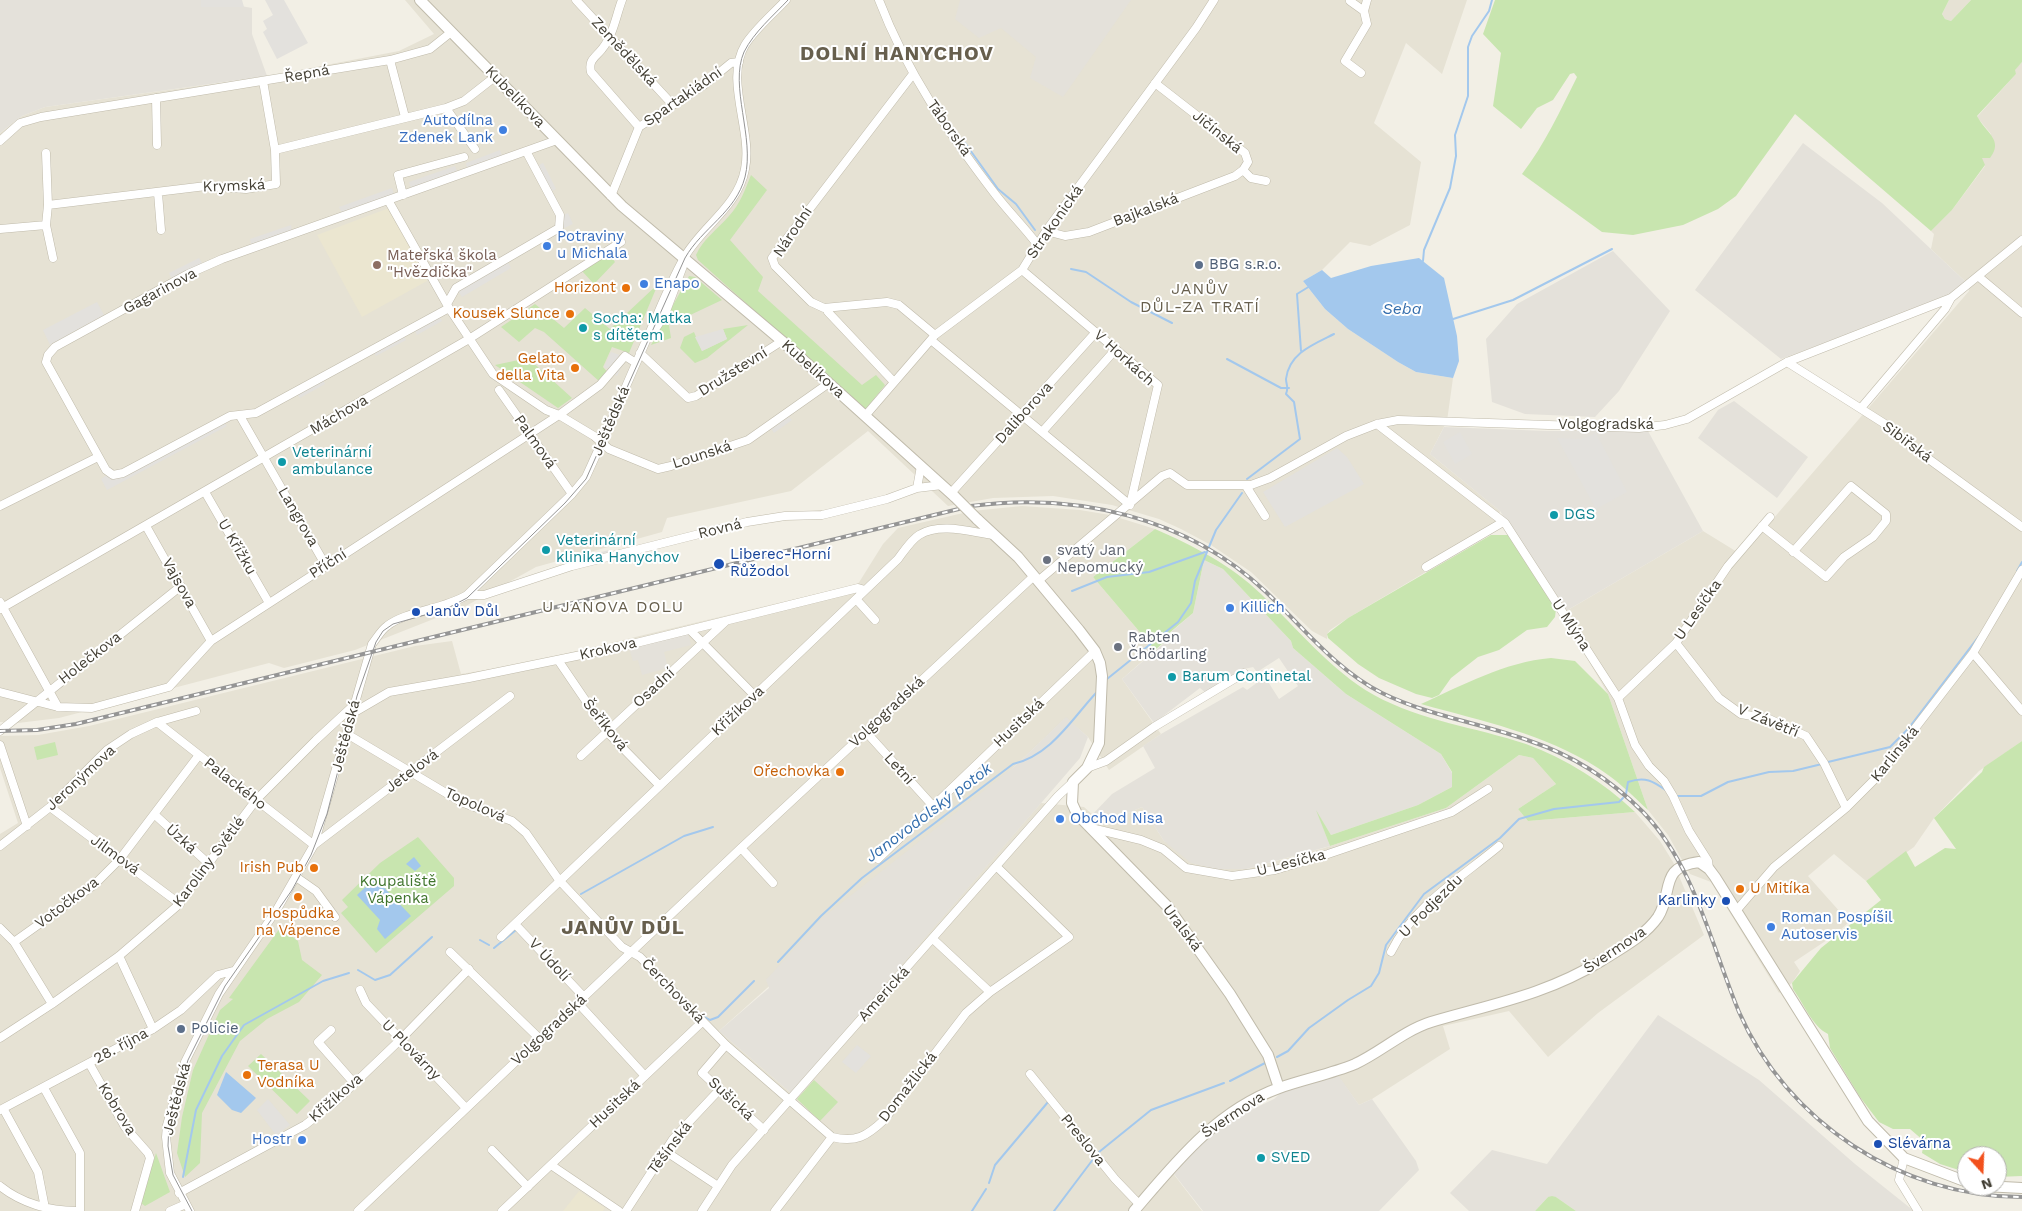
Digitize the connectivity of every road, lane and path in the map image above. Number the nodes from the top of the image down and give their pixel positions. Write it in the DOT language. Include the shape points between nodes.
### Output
graph roads {
  1 [pos="420,0"];
  2 [pos="576,0"];
  3 [pos="622,0"];
  4 [pos="786,0"];
  5 [pos="879,0"];
  6 [pos="1214,0"];
  7 [pos="1367,0"];
  8 [pos="1350,1"];
  9 [pos="1364,11"];
  10 [pos="450,32"];
  11 [pos="610,36"];
  12 [pos="390,60"];
  13 [pos="739,62"];
  14 [pos="1361,73"];
  15 [pos="913,74"];
  16 [pos="496,76"];
  17 [pos="263,81"];
  18 [pos="1155,83"];
  19 [pos="156,98"];
  20 [pos="672,104"];
  21 [pos="446,108"];
  22 [pos="406,118"];
  23 [pos="639,127"];
  24 [pos="557,140"];
  25 [pos="0,141"];
  26 [pos="157,145"];
  27 [pos="475,149"];
  28 [pos="275,150"];
  29 [pos="526,152"];
  30 [pos="46,153"];
  31 [pos="464,156"];
  32 [pos="1244,170"];
  33 [pos="1266,181"];
  34 [pos="158,193"];
  35 [pos="403,195"];
  36 [pos="611,196"];
  37 [pos="388,200"];
  38 [pos="48,205"];
  39 [pos="46,226"];
  40 [pos="0,228"];
  41 [pos="161,230"];
  42 [pos="1046,232"];
  43 [pos="2022,240"];
  44 [pos="621,242"];
  45 [pos="1037,244"];
  46 [pos="53,258"];
  47 [pos="684,258"];
  48 [pos="1022,270"];
  49 [pos="1979,277"];
  50 [pos="1951,298"];
  51 [pos="448,306"];
  52 [pos="828,312"];
  53 [pos="2022,313"];
  54 [pos="1096,332"];
  55 [pos="933,338"];
  56 [pos="469,339"];
  57 [pos="782,341"];
  58 [pos="1116,349"];
  59 [pos="642,350"];
  60 [pos="1787,362"];
  61 [pos="636,363"];
  62 [pos="894,382"];
  63 [pos="829,383"];
  64 [pos="499,390"];
  65 [pos="1861,408"];
  66 [pos="559,415"];
  67 [pos="240,416"];
  68 [pos="865,416"];
  69 [pos="1022,416"];
  70 [pos="1377,424"];
  71 [pos="1042,432"];
  72 [pos="529,434"];
  73 [pos="602,442"];
  74 [pos="98,456"];
  75 [pos="264,459"];
  76 [pos="921,466"];
  77 [pos="942,485"];
  78 [pos="1246,486"];
  79 [pos="917,488"];
  80 [pos="205,492"];
  81 [pos="572,494"];
  82 [pos="953,495"];
  83 [pos="1130,505"];
  84 [pos="0,506"];
  85 [pos="1266,516"];
  86 [pos="1770,516"];
  87 [pos="1503,522"];
  88 [pos="146,526"];
  89 [pos="1762,526"];
  90 [pos="2022,527"];
  91 [pos="993,535"];
  92 [pos="1793,552"];
  93 [pos="326,566"];
  94 [pos="1426,567"];
  95 [pos="2022,570"];
  96 [pos="1036,578"];
  97 [pos="181,586"];
  98 [pos="865,590"];
  99 [pos="468,595"];
  100 [pos="856,599"];
  101 [pos="269,603"];
  102 [pos="1,606"];
  103 [pos="727,620"];
  104 [pos="875,620"];
  105 [pos="690,630"];
  106 [pos="211,641"];
  107 [pos="704,643"];
  108 [pos="1676,643"];
  109 [pos="1095,651"];
  110 [pos="1973,653"];
  111 [pos="558,660"];
  112 [pos="1244,672"];
  113 [pos="49,690"];
  114 [pos="0,692"];
  115 [pos="754,695"];
  116 [pos="510,696"];
  117 [pos="1618,698"];
  118 [pos="36,701"];
  119 [pos="355,704"];
  120 [pos="58,707"];
  121 [pos="196,711"];
  122 [pos="2022,711"];
  123 [pos="353,713"];
  124 [pos="157,722"];
  125 [pos="0,731"];
  126 [pos="607,732"];
  127 [pos="866,732"];
  128 [pos="348,734"];
  129 [pos="0,745"];
  130 [pos="199,755"];
  131 [pos="581,756"];
  132 [pos="1088,768"];
  133 [pos="411,772"];
  134 [pos="1074,782"];
  135 [pos="659,785"];
  136 [pos="1488,789"];
  137 [pos="256,800"];
  138 [pos="933,806"];
  139 [pos="50,808"];
  140 [pos="1846,808"];
  141 [pos="154,814"];
  142 [pos="27,826"];
  143 [pos="1091,828"];
  144 [pos="314,845"];
  145 [pos="0,846"];
  146 [pos="1499,846"];
  147 [pos="741,848"];
  148 [pos="120,859"];
  149 [pos="878,859"];
  150 [pos="209,864"];
  151 [pos="996,866"];
  152 [pos="1709,869"];
  153 [pos="296,877"];
  154 [pos="559,880"];
  155 [pos="773,883"];
  156 [pos="180,904"];
  157 [pos="1736,911"];
  158 [pos="335,917"];
  159 [pos="515,924"];
  160 [pos="0,928"];
  161 [pos="501,937"];
  162 [pos="933,939"];
  163 [pos="14,942"];
  164 [pos="450,952"];
  165 [pos="632,952"];
  166 [pos="1391,952"];
  167 [pos="119,956"];
  168 [pos="469,969"];
  169 [pos="233,971"];
  170 [pos="360,990"];
  171 [pos="990,992"];
  172 [pos="581,1000"];
  173 [pos="52,1004"];
  174 [pos="702,1022"];
  175 [pos="153,1029"];
  176 [pos="331,1030"];
  177 [pos="0,1038"];
  178 [pos="401,1039"];
  179 [pos="540,1039"];
  180 [pos="726,1045"];
  181 [pos="89,1063"];
  182 [pos="1030,1074"];
  183 [pos="645,1076"];
  184 [pos="354,1083"];
  185 [pos="44,1088"];
  186 [pos="1279,1088"];
  187 [pos="720,1089"];
  188 [pos="790,1099"];
  189 [pos="466,1108"];
  190 [pos="2,1110"];
  191 [pos="764,1130"];
  192 [pos="832,1137"];
  193 [pos="492,1150"];
  194 [pos="665,1151"];
  195 [pos="1904,1158"];
  196 [pos="551,1165"];
  197 [pos="1957,1178"];
  198 [pos="0,1186"];
  199 [pos="718,1186"];
  200 [pos="528,1187"];
  201 [pos="2007,1187"];
  202 [pos="2022,1188"];
  203 [pos="179,1193"];
  204 [pos="45,1208"];
  205 [pos="188,1208"];
  206 [pos="1136,1208"];
  207 [pos="613,1210"];
  208 [pos="60,1211"];
  209 [pos="78,1211"];
  210 [pos="135,1211"];
  211 [pos="170,1211"];
  212 [pos="358,1211"];
  213 [pos="502,1211"];
  214 [pos="626,1211"];
  215 [pos="702,1211"];
  216 [pos="775,1211"];
  217 [pos="1918,1211"];
  1 -- 10 [label="street, Kubelíkova"];
  2 -- 11 [label="street, Zemědělská"];
  3 -- 11 [label="street"];
  4 -- 13 [label="street, Ještědská" via="745,46"];
  5 -- 15 [label="street, Táborská"];
  6 -- 18 [label="street, Strakonická"];
  7 -- 9 [label="street"];
  8 -- 9 [label="street"];
  9 -- 14 [label="street" via="1367,24 1345,62"];
  10 -- 12 [label="street, Řepná" via="430,49"];
  10 -- 16 [label="street, Kubelíkova"];
  11 -- 20 [label="street, Zemědělská"];
  11 -- 23 [label="street" via="590,61 591,72"];
  12 -- 17 [label="street, Řepná"];
  12 -- 22 [label="street"];
  13 -- 20 [label="street, Spartakiádní" via="732,62"];
  13 -- 47 [label="street, Ještědská" via="738,84 746,156 742,180 727,207 693,243"];
  15 -- 45 [label="street, Táborská" via="938,115 996,195"];
  15 -- 55 [label="street, Národní" via="772,258 775,266 811,302 824,308 887,302 908,310"];
  16 -- 21 [label="street" via="464,101"];
  16 -- 24 [label="street, Kubelíkova"];
  17 -- 19 [label="street, Řepná"];
  17 -- 28 [label="street, Krymská"];
  18 -- 32 [label="street, Jičínská" via="1245,153 1248,162"];
  18 -- 42 [label="street, Strakonická"];
  19 -- 25 [label="street, Řepná" via="41,117 20,123"];
  19 -- 26 [label="street"];
  20 -- 23 [label="street, Spartakiádní"];
  21 -- 22 [label="street"];
  21 -- 27 [label="street"];
  22 -- 28 [label="street"];
  23 -- 36 [label="street, Spartakiádní"];
  24 -- 29 [label="street, Gagarinova"];
  24 -- 36 [label="street, Kubelíkova"];
  28 -- 34 [label="street, Krymská" via="276,184 246,189 206,186"];
  29 -- 35 [label="street, Gagarinova"];
  29 -- 51 [label="street, Gagarinova" via="560,215 559,228 456,288"];
  30 -- 38 [label="street"];
  31 -- 35 [label="street" via="398,175"];
  32 -- 33 [label="street, Jičínská" via="1250,178"];
  32 -- 42 [label="street, Bajkalská" via="1236,176 1089,232 1066,236"];
  34 -- 38 [label="street, Krymská"];
  34 -- 41 [label="street"];
  35 -- 37 [label="street, Gagarinova"];
  36 -- 47 [label="street, Kubelíkova"];
  37 -- 51 [label="street"];
  37 -- 74 [label="street, Gagarinova" via="188,274 55,347 46,362"];
  38 -- 39 [label="street"];
  39 -- 40 [label="street"];
  39 -- 46 [label="street"];
  42 -- 45 [label="street, Strakonická"];
  43 -- 49 [label="street, Volgogradská"];
  44 -- 56 [label="street, Máchova"];
  45 -- 48 [label="street, Strakonická"];
  47 -- 57 [label="street, Kubelíkova"];
  47 -- 59 [label="street, Ještědská" via="665,314"];
  48 -- 54 [label="street, V Horkách"];
  48 -- 55 [label="street, Strakonická"];
  49 -- 50 [label="street, Volgogradská"];
  49 -- 53 [label="street"];
  50 -- 60 [label="street, Volgogradská"];
  50 -- 65 [label="street"];
  51 -- 56 [label="street"];
  51 -- 67 [label="street, Gagarinova" via="256,412"];
  52 -- 62 [label="street"];
  54 -- 58 [label="street, V Horkách"];
  54 -- 69 [label="street, Daliborova"];
  55 -- 62 [label="street, Strakonická"];
  55 -- 69 [label="street, Národní"];
  56 -- 66 [label="street, Lounská" via="493,374 546,410"];
  56 -- 75 [label="street, Máchova"];
  57 -- 59 [label="street, Družstevní" via="688,398"];
  57 -- 63 [label="street, Kubelíkova"];
  58 -- 71 [label="street"];
  58 -- 83 [label="street, V Horkách" via="1158,385"];
  59 -- 61 [label="street, Ještědská"];
  60 -- 65 [label="street, Sibiřská"];
  60 -- 70 [label="street, Volgogradská" via="1688,419 1665,425 1639,428 1398,420"];
  61 -- 66 [label="street, Příční" via="625,356 600,384"];
  61 -- 73 [label="street, Ještědská"];
  62 -- 68 [label="street, Strakonická"];
  63 -- 68 [label="street, Kubelíkova"];
  63 -- 73 [label="street, Lounská" via="748,440 671,466 658,469 645,465 609,449"];
  64 -- 72 [label="street, Palmová"];
  65 -- 90 [label="street, Sibiřská"];
  66 -- 72 [label="street, Příční"];
  66 -- 73 [label="street, Lounská"];
  67 -- 74 [label="street, Gagarinova" via="230,416 123,473 113,475"];
  67 -- 75 [label="street, Langrova"];
  68 -- 76 [label="street, Kubelíkova"];
  69 -- 71 [label="street, Národní"];
  69 -- 82 [label="street, Daliborova"];
  70 -- 78 [label="street, Volgogradská" via="1346,436 1270,478"];
  70 -- 87 [label="street, U Mlýna"];
  71 -- 83 [label="street, Národní"];
  72 -- 81 [label="street, Palmová"];
  72 -- 93 [label="street, Příční"];
  73 -- 81 [label="street, Ještědská" via="586,477"];
  74 -- 84 [label="street"];
  75 -- 80 [label="street, Máchova"];
  75 -- 93 [label="street, Langrova"];
  76 -- 77 [label="street, Kubelíkova"];
  76 -- 79 [label="street"];
  77 -- 79 [label="street, Rovná"];
  77 -- 82 [label="street, Kubelíkova"];
  78 -- 83 [label="street, Volgogradská" via="1187,485 1170,473 1162,476"];
  78 -- 85 [label="street"];
  79 -- 99 [label="street, Rovná" via="822,515 784,516 739,524 572,566 484,596"];
  80 -- 88 [label="street, Máchova"];
  80 -- 101 [label="street, U Křížku"];
  81 -- 99 [label="street, Ještědská"];
  82 -- 91 [label="street, Kubelíkova, bridge"];
  83 -- 96 [label="street, Volgogradská"];
  86 -- 89 [label="street, U Lesíčka"];
  87 -- 94 [label="street"];
  87 -- 117 [label="street, U Mlýna"];
  88 -- 97 [label="street, Vajsova"];
  88 -- 102 [label="street, Máchova"];
  89 -- 92 [label="street"];
  89 -- 108 [label="street, U Lesíčka" via="1728,566"];
  91 -- 96 [label="street, Kubelíkova"];
  91 -- 98 [label="street, Křižíkova" via="944,528 929,530 917,536"];
  92 -- 92 [label="street" via="1848,484 1883,509 1886,521 1873,537 1844,557 1830,580"];
  93 -- 101 [label="street, Příční"];
  95 -- 110 [label="street, Karlinská"];
  96 -- 109 [label="street, Kubelíkova"];
  96 -- 127 [label="street, Volgogradská"];
  97 -- 106 [label="street, Vajsova"];
  97 -- 113 [label="street, Holečkova"];
  98 -- 100 [label="street, Křižíkova"];
  98 -- 103 [label="street, Krokova" via="858,588"];
  99 -- 119 [label="street, Ještědská" via="453,604 396,620 383,629 372,644"];
  100 -- 104 [label="street"];
  100 -- 115 [label="street, Křižíkova"];
  101 -- 106 [label="street, Příční"];
  102 -- 113 [label="street"];
  103 -- 105 [label="street, Krokova"];
  103 -- 107 [label="street, Osadní"];
  105 -- 107 [label="street"];
  105 -- 111 [label="street, Krokova"];
  106 -- 120 [label="street, Příční" via="169,687 92,708"];
  107 -- 115 [label="street"];
  107 -- 126 [label="street, Osadní"];
  108 -- 117 [label="street, U Lesíčka"];
  108 -- 140 [label="street, V Závětří" via="1719,698 1741,714 1769,719 1806,736"];
  109 -- 132 [label="street, Kubelíkova" via="1102,676 1099,743"];
  109 -- 138 [label="street, Husitská"];
  110 -- 122 [label="street"];
  110 -- 140 [label="street, Karlinská" via="1879,775"];
  111 -- 123 [label="street, Krokova" via="389,692"];
  111 -- 126 [label="street, Šeříková"];
  112 -- 132 [label="street" via="1154,727 1106,761"];
  113 -- 118 [label="street, Holečkova"];
  113 -- 120 [label="street"];
  114 -- 118 [label="street, Příční"];
  115 -- 135 [label="street, Křižíkova"];
  116 -- 133 [label="street, Jetelová"];
  117 -- 152 [label="street, U Mlýna" via="1635,745 1673,796"];
  118 -- 120 [label="street, Příční"];
  118 -- 125 [label="street, Holečkova"];
  119 -- 123 [label="street, Ještědská"];
  119 -- 137 [label="street, Karoliny Světlé"];
  121 -- 124 [label="street, Jeronýmova"];
  123 -- 128 [label="street, Ještědská"];
  124 -- 130 [label="street, Palackého"];
  124 -- 139 [label="street, Jeronýmova" via="107,750"];
  126 -- 131 [label="street, Osadní"];
  126 -- 135 [label="street, Šeříková"];
  127 -- 138 [label="street, Letní"];
  127 -- 147 [label="street, Volgogradská"];
  128 -- 133 [label="street, Topolová"];
  128 -- 144 [label="street, Ještědská"];
  129 -- 142 [label="street"];
  130 -- 137 [label="street, Palackého"];
  130 -- 141 [label="street, Votočkova"];
  132 -- 134 [label="street, Kubelíkova"];
  133 -- 144 [label="street, Jetelová"];
  133 -- 154 [label="street, Topolová" via="461,802 512,822 526,834"];
  134 -- 143 [label="street, Uralská" via="1072,803 1077,814"];
  134 -- 151 [label="street, Americká"];
  135 -- 154 [label="street, Křižíkova"];
  136 -- 143 [label="street, U Lesíčka" via="1452,812 1423,822 1275,870 1232,876 1186,868 1162,849 1148,843"];
  137 -- 144 [label="street, Palackého"];
  137 -- 150 [label="street, Karoliny Světlé"];
  138 -- 149 [label="street, Husitská"];
  139 -- 142 [label="street, Jeronýmova"];
  139 -- 148 [label="street, Jilmová"];
  140 -- 157 [label="street, Karlinská" via="1774,867"];
  141 -- 148 [label="street, Votočkova"];
  141 -- 150 [label="street, Úzká"];
  142 -- 145 [label="street, Jeronýmova"];
  143 -- 186 [label="street, Uralská" via="1168,907 1230,994 1268,1055"];
  144 -- 153 [label="street, Ještědská"];
  146 -- 166 [label="street, U Podjezdu" via="1446,886 1399,937"];
  147 -- 155 [label="street"];
  147 -- 165 [label="street, Volgogradská"];
  148 -- 156 [label="street, Jilmová"];
  148 -- 163 [label="street, Votočkova" via="94,885"];
  150 -- 156 [label="street, Karoliny Světlé"];
  151 -- 162 [label="street, Americká"];
  151 -- 171 [label="street, Domažlická" via="1069,937"];
  152 -- 157 [label="street"];
  152 -- 186 [label="street, Švermova" via="1699,862 1677,869 1666,888 1658,916 1650,926 1621,949 1578,975 1495,1006 1414,1028 1355,1064"];
  153 -- 158 [label="street" via="316,891"];
  153 -- 169 [label="street, Ještědská"];
  154 -- 159 [label="street, Křižíkova"];
  154 -- 165 [label="street, Čerchovská" via="622,947"];
  156 -- 167 [label="street, Karoliny Světlé"];
  157 -- 195 [label="street" via="1868,1121"];
  159 -- 161 [label="street, Křižíkova"];
  159 -- 172 [label="street, V Údolí"];
  160 -- 163 [label="street"];
  162 -- 171 [label="street"];
  162 -- 188 [label="street, Americká"];
  163 -- 173 [label="street"];
  164 -- 168 [label="street"];
  165 -- 172 [label="street, Volgogradská"];
  165 -- 174 [label="street, Čerchovská"];
  167 -- 173 [label="street, Karoliny Světlé"];
  167 -- 175 [label="street"];
  168 -- 178 [label="street, Křižíkova"];
  168 -- 179 [label="street"];
  169 -- 175 [label="street, 28. října" via="218,975 181,1010"];
  169 -- 203 [label="street, Ještědská" via="194,1041 167,1125 168,1160"];
  170 -- 178 [label="street, U Plovárny" via="366,1003"];
  171 -- 192 [label="street, Domažlická" via="966,1013 874,1130 855,1139"];
  172 -- 179 [label="street, Volgogradská"];
  172 -- 183 [label="street, V Údolí"];
  173 -- 177 [label="street, Karoliny Světlé"];
  174 -- 180 [label="street, Čerchovská"];
  174 -- 183 [label="street, Husitská"];
  175 -- 181 [label="street, 28. října"];
  176 -- 184 [label="street" via="318,1042"];
  178 -- 184 [label="street, Křižíkova"];
  178 -- 189 [label="street, U Plovárny"];
  179 -- 189 [label="street, Volgogradská"];
  180 -- 187 [label="street, Sušická" via="702,1073"];
  180 -- 188 [label="street, Čerchovská"];
  181 -- 185 [label="street, 28. října"];
  181 -- 210 [label="street, Kobrova" via="125,1127 150,1158"];
  182 -- 206 [label="street, Preslova"];
  183 -- 196 [label="street, Husitská"];
  184 -- 203 [label="street, Křižíkova" via="305,1126"];
  185 -- 190 [label="street, 28. října"];
  185 -- 209 [label="street" via="80,1153"];
  186 -- 206 [label="street, Švermova" via="1244,1105 1203,1133"];
  187 -- 191 [label="street, Sušická"];
  187 -- 194 [label="street, Těšínská" via="673,1138"];
  188 -- 191 [label="street, Americká"];
  188 -- 192 [label="street"];
  189 -- 212 [label="street, Volgogradská"];
  190 -- 204 [label="street" via="38,1172"];
  191 -- 199 [label="street, Americká"];
  192 -- 216 [label="street"];
  193 -- 200 [label="street"];
  194 -- 199 [label="street"];
  194 -- 214 [label="street, Těšínská"];
  195 -- 197 [label="street"];
  195 -- 217 [label="street" via="1899,1180"];
  196 -- 200 [label="street, Husitská"];
  196 -- 207 [label="street"];
  198 -- 204 [label="street" via="10,1194"];
  199 -- 215 [label="street, Americká"];
  200 -- 213 [label="street, Husitská"];
  201 -- 202 [label="street"];
  203 -- 205 [label="street, Ještědská"];
  204 -- 208 [label="street"];
  205 -- 211 [label="street"];
  208 -- 209 [label="street"];
}
